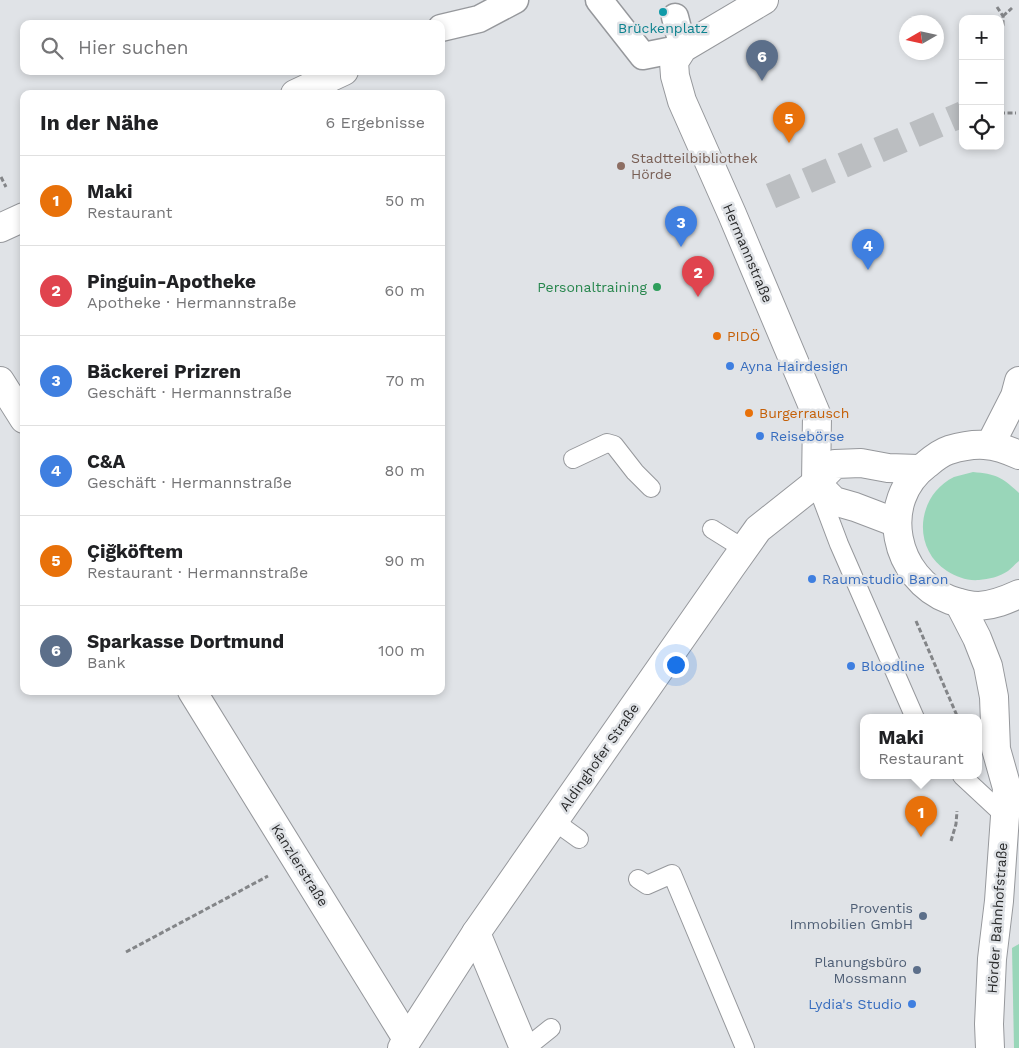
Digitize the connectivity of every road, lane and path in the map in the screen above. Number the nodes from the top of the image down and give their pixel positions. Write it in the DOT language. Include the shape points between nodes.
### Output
graph roads {
  1 [pos="515,0"];
  2 [pos="600,0"];
  3 [pos="764,0"];
  4 [pos="997,7"];
  5 [pos="1012,8"];
  6 [pos="1002,15"];
  7 [pos="1004,15"];
  8 [pos="675,17"];
  9 [pos="445,27"];
  10 [pos="682,48"];
  11 [pos="335,75"];
  12 [pos="304,90"];
  13 [pos="1004,113"];
  14 [pos="1016,113"];
  15 [pos="20,219"];
  16 [pos="0,228"];
  17 [pos="0,381"];
  18 [pos="1019,381"];
  19 [pos="20,413"];
  20 [pos="990,445"];
  21 [pos="1019,456"];
  22 [pos="573,459"];
  23 [pos="919,469"];
  24 [pos="816,483"];
  25 [pos="651,488"];
  26 [pos="897,523"];
  27 [pos="712,529"];
  28 [pos="744,549"];
  29 [pos="1019,594"];
  30 [pos="959,603"];
  31 [pos="915,618"];
  32 [pos="194,695"];
  33 [pos="913,714"];
  34 [pos="956,714"];
  35 [pos="1013,776"];
  36 [pos="965,779"];
  37 [pos="1005,816"];
  38 [pos="554,821"];
  39 [pos="579,840"];
  40 [pos="297,861"];
  41 [pos="638,879"];
  42 [pos="476,933"];
  43 [pos="126,952"];
  44 [pos="551,1028"];
  45 [pos="404,1044"];
  46 [pos="525,1048"];
  47 [pos="745,1048"];
  48 [pos="990,1048"];
  1 -- 9 [label="street" via="479,20"];
  2 -- 10 [label="street" via="642,56"];
  3 -- 10 [label="street"];
  4 -- 6 [label="path"];
  5 -- 7 [label="path"];
  8 -- 10 [label="street"];
  10 -- 24 [label="street, Hermannstraße" via="674,62 674,76 682,101 817,416"];
  11 -- 12 [label="street"];
  13 -- 14 [label="path"];
  15 -- 16 [label="street"];
  17 -- 19 [label="street"];
  18 -- 20 [label="street" via="1015,396"];
  20 -- 21 [label="street"];
  20 -- 23 [label="street" via="966,445 940,453"];
  22 -- 25 [label="lane" via="607,443 614,445"];
  23 -- 24 [label="street, Aldinghofer Straße" via="861,463 835,464"];
  23 -- 26 [label="street" via="903,494"];
  24 -- 26 [label="street" via="834,501"];
  24 -- 28 [label="street, Aldinghofer Straße" via="758,530"];
  24 -- 33 [label="lane"];
  26 -- 30 [label="street" via="898,541 913,573 925,586"];
  27 -- 28 [label="lane"];
  28 -- 38 [label="street, Aldinghofer Straße"];
  29 -- 30 [label="street" via="1001,602 978,606"];
  30 -- 35 [label="street, Hörder Bahnhofstraße" via="988,666 994,698 996,748"];
  31 -- 34 [label="path"];
  32 -- 40 [label="street, Kanzlerstraße"];
  35 -- 37 [label="street, Hörder Bahnhofstraße"];
  36 -- 37 [label="lane"];
  37 -- 48 [label="street, Hörder Bahnhofstraße" via="992,958"];
  38 -- 39 [label="lane"];
  38 -- 42 [label="street, Aldinghofer Straße"];
  40 -- 43 [label="path"];
  40 -- 45 [label="street, Kanzlerstraße"];
  41 -- 47 [label="lane" via="647,886 672,874"];
  42 -- 45 [label="street, Aldinghofer Straße"];
  42 -- 46 [label="street"];
  44 -- 46 [label="lane"];
}
